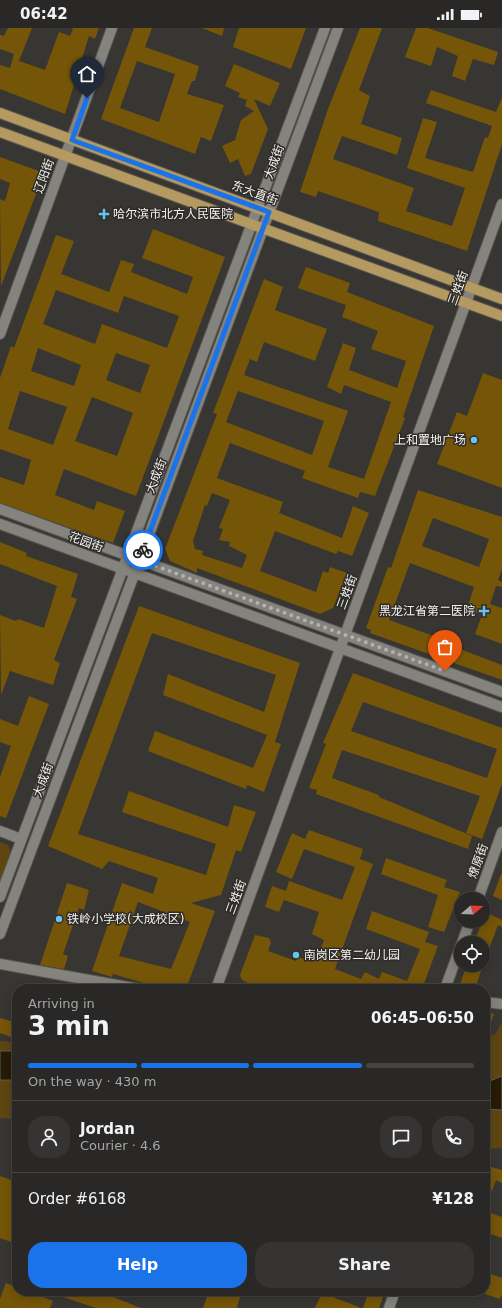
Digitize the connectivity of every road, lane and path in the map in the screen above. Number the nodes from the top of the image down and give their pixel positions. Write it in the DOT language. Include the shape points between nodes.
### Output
graph roads {
  1 [pos="112,28"];
  2 [pos="326,28"];
  3 [pos="338,28"];
  4 [pos="0,113"];
  5 [pos="0,132"];
  6 [pos="72,140"];
  7 [pos="65,156"];
  8 [pos="502,204"];
  9 [pos="258,208"];
  10 [pos="269,212"];
  11 [pos="252,226"];
  12 [pos="263,229"];
  13 [pos="472,288"];
  14 [pos="502,298"];
  15 [pos="467,304"];
  16 [pos="502,316"];
  17 [pos="0,334"];
  18 [pos="0,509"];
  19 [pos="0,524"];
  20 [pos="128,556"];
  21 [pos="139,560"];
  22 [pos="123,569"];
  23 [pos="134,573"];
  24 [pos="345,635"];
  25 [pos="340,648"];
  26 [pos="502,692"];
  27 [pos="502,707"];
  28 [pos="0,831"];
  29 [pos="502,832"];
  30 [pos="21,839"];
  31 [pos="481,892"];
  32 [pos="0,896"];
  33 [pos="0,934"];
  34 [pos="0,964"];
  35 [pos="454,964"];
  36 [pos="111,984"];
  37 [pos="218,984"];
  38 [pos="447,984"];
  39 [pos="490,1003"];
  40 [pos="502,1004"];
  41 [pos="393,1296"];
  42 [pos="389,1308"];
  1 -- 6 [label="main road, 辽阳街"];
  2 -- 9 [label="main road, 大成街"];
  3 -- 10 [label="main road, 大成街"];
  4 -- 6 [label="main road, 东大直街"];
  5 -- 7 [label="main road"];
  6 -- 7 [label="main road, 辽阳街"];
  6 -- 9 [label="main road, 东大直街"];
  7 -- 11 [label="main road"];
  7 -- 17 [label="main road, 辽阳街"];
  8 -- 13 [label="main road, 三姓街"];
  9 -- 10 [label="main road, 东大直街"];
  9 -- 11 [label="main road, 大成街"];
  10 -- 12 [label="main road, 大成街"];
  10 -- 13 [label="main road, 东大直街"];
  11 -- 12 [label="main road"];
  11 -- 20 [label="main road, 大成街"];
  12 -- 15 [label="main road"];
  12 -- 21 [label="main road, 大成街"];
  13 -- 14 [label="main road, 东大直街"];
  13 -- 15 [label="main road, 三姓街"];
  15 -- 16 [label="main road"];
  15 -- 24 [label="main road, 三姓街"];
  18 -- 20 [label="main road, 花园街"];
  19 -- 22 [label="main road, 花园街"];
  20 -- 21 [label="main road, 花园街"];
  20 -- 22 [label="main road, 大成街"];
  21 -- 23 [label="main road, 大成街"];
  21 -- 24 [label="main road, 花园街"];
  22 -- 23 [label="main road, 花园街"];
  22 -- 30 [label="main road, 大成街"];
  23 -- 25 [label="main road, 花园街"];
  23 -- 33 [label="main road, 大成街"];
  24 -- 25 [label="main road, 三姓街"];
  24 -- 26 [label="main road, 花园街"];
  25 -- 27 [label="main road, 花园街"];
  25 -- 37 [label="main road, 三姓街"];
  28 -- 30 [label="main road"];
  29 -- 31 [label="main road, 燎原街"];
  30 -- 32 [label="main road, 大成街"];
  34 -- 36 [label="main road"];
  35 -- 38 [label="main road"];
  39 -- 40 [label="main road"];
  41 -- 42 [label="main road"];
}
